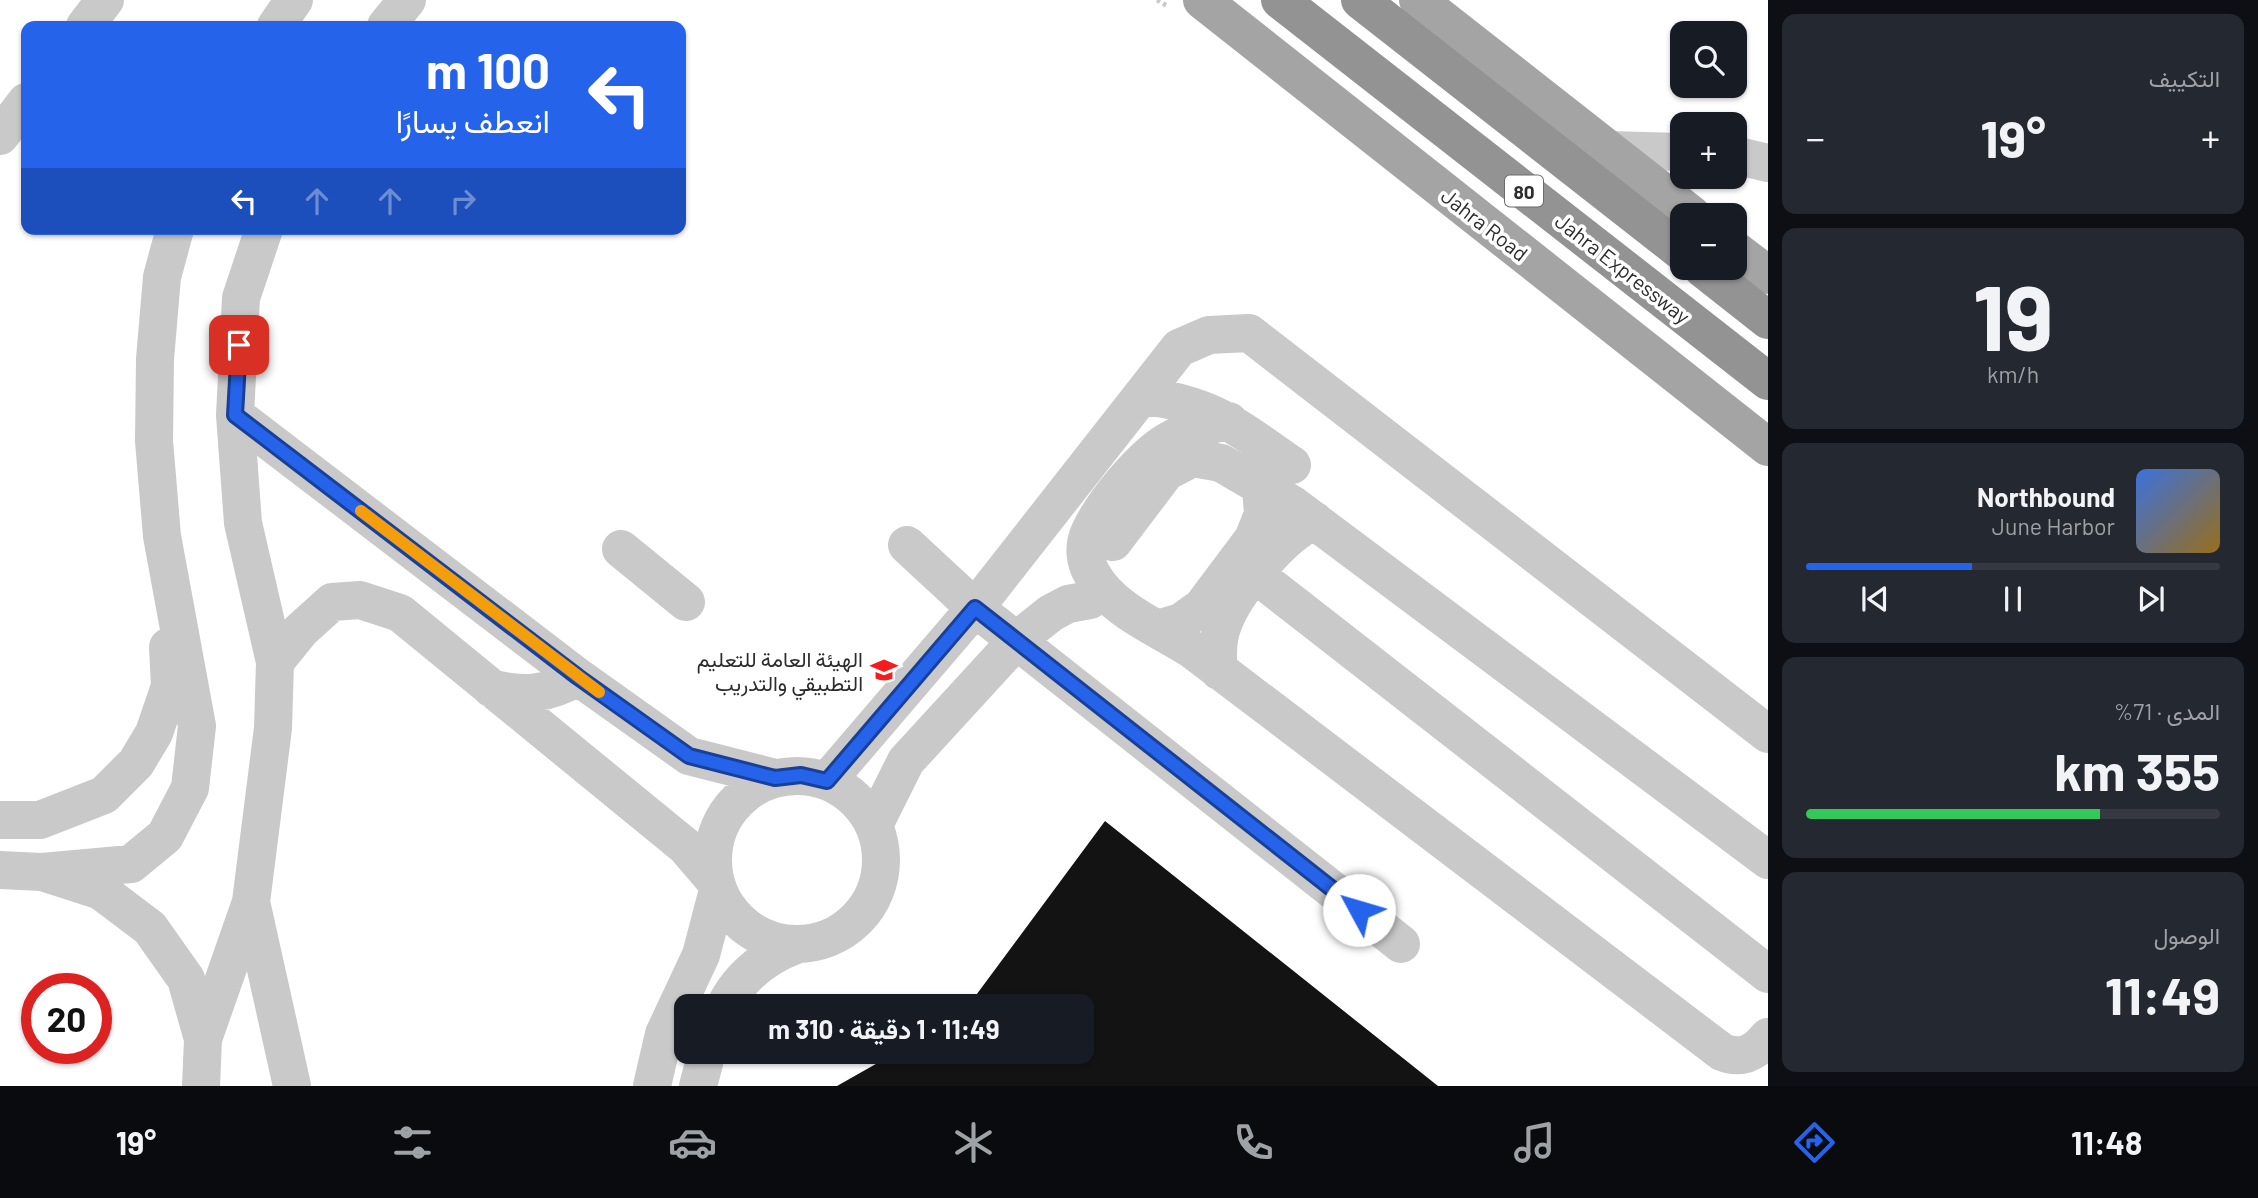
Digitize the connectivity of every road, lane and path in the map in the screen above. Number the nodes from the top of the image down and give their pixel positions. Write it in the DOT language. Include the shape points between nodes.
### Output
graph roads {
  1 [pos="105,0"];
  2 [pos="294,0"];
  3 [pos="407,0"];
  4 [pos="1157,0"];
  5 [pos="1280,0"];
  6 [pos="1360,0"];
  7 [pos="1418,0"];
  8 [pos="1185,4"];
  9 [pos="89,21"];
  10 [pos="279,21"];
  11 [pos="390,21"];
  12 [pos="21,109"];
  13 [pos="0,136"];
  14 [pos="1609,150"];
  15 [pos="1670,152"];
  16 [pos="1747,158"];
  17 [pos="1768,163"];
  18 [pos="1677,203"];
  19 [pos="173,235"];
  20 [pos="262,235"];
  21 [pos="1670,243"];
  22 [pos="1747,259"];
  23 [pos="1768,275"];
  24 [pos="1717,280"];
  25 [pos="1768,320"];
  26 [pos="1768,382"];
  27 [pos="1143,396"];
  28 [pos="235,415"];
  29 [pos="1228,421"];
  30 [pos="1768,447"];
  31 [pos="1292,466"];
  32 [pos="1261,487"];
  33 [pos="1315,521"];
  34 [pos="162,536"];
  35 [pos="907,545"];
  36 [pos="621,549"];
  37 [pos="1111,565"];
  38 [pos="1256,575"];
  39 [pos="1090,600"];
  40 [pos="686,602"];
  41 [pos="975,608"];
  42 [pos="1157,629"];
  43 [pos="1018,639"];
  44 [pos="275,662"];
  45 [pos="1219,671"];
  46 [pos="578,677"];
  47 [pos="491,688"];
  48 [pos="1768,734"];
  49 [pos="775,778"];
  50 [pos="827,781"];
  51 [pos="0,820"];
  52 [pos="874,825"];
  53 [pos="1768,860"];
  54 [pos="0,870"];
  55 [pos="42,872"];
  56 [pos="716,886"];
  57 [pos="251,902"];
  58 [pos="1401,944"];
  59 [pos="796,945"];
  60 [pos="1768,974"];
  61 [pos="733,994"];
  62 [pos="1768,1037"];
  63 [pos="703,1064"];
  64 [pos="204,1070"];
  65 [pos="292,1086"];
  66 [pos="652,1086"];
  67 [pos="698,1086"];
  1 -- 9 [label="street"];
  2 -- 10 [label="street"];
  3 -- 11 [label="street"];
  4 -- 8 [label="path"];
  5 -- 26 [label="highway, Jahra Expressway / 80"];
  6 -- 21 [label="highway, 80"];
  7 -- 14 [label="main road"];
  8 -- 30 [label="main road, Jahra Road"];
  12 -- 13 [label="street"];
  14 -- 15 [label="street"];
  14 -- 18 [label="main road"];
  16 -- 17 [label="street"];
  19 -- 34 [label="street" via="162,277 155,359 154,441"];
  20 -- 28 [label="street" via="241,298"];
  22 -- 23 [label="main road"];
  24 -- 25 [label="highway"];
  27 -- 29 [label="street" via="1190,403"];
  27 -- 41 [label="street"];
  27 -- 48 [label="street" via="1180,348 1209,335 1249,333"];
  28 -- 44 [label="street" via="243,523"];
  28 -- 46 [label="street"];
  29 -- 31 [label="street"];
  29 -- 42 [label="street" via="1186,432 1149,454 1133,468 1089,533 1085,548 1094,578 1130,612"];
  32 -- 33 [label="street"];
  32 -- 37 [label="street" via="1207,458 1183,461 1166,472 1116,536"];
  32 -- 42 [label="street" via="1263,514 1253,539 1202,607 1181,622"];
  33 -- 38 [label="street" via="1285,539"];
  33 -- 53 [label="street"];
  34 -- 51 [label="street" via="170,686 154,733 136,763 104,795 40,820"];
  34 -- 55 [label="street" via="197,726 190,788 165,835 131,864"];
  35 -- 41 [label="street"];
  36 -- 40 [label="street"];
  38 -- 45 [label="street" via="1223,623"];
  38 -- 60 [label="street"];
  39 -- 43 [label="street" via="1051,612"];
  41 -- 43 [label="street"];
  41 -- 50 [label="street"];
  42 -- 45 [label="street"];
  43 -- 52 [label="street" via="906,761"];
  43 -- 58 [label="street"];
  44 -- 47 [label="street" via="300,629 332,601 360,600 400,613"];
  44 -- 57 [label="street" via="273,728"];
  45 -- 62 [label="street" via="1721,1052 1750,1054"];
  46 -- 47 [label="street" via="562,687 527,695"];
  46 -- 49 [label="street" via="689,756"];
  47 -- 56 [label="street" via="685,846"];
  49 -- 50 [label="street" via="801,775"];
  49 -- 56 [label="street" via="750,789 731,806 718,829 712,855"];
  50 -- 52 [label="street" via="855,798"];
  52 -- 59 [label="street" via="881,852 879,880 868,906 832,936"];
  54 -- 55 [label="street"];
  55 -- 64 [label="street" via="101,891 150,928 186,979"];
  56 -- 59 [label="street" via="730,912 749,929 771,941"];
  56 -- 66 [label="street" via="701,955 664,1034"];
  57 -- 64 [label="street"];
  57 -- 65 [label="street"];
  59 -- 61 [label="street" via="751,970"];
  63 -- 67 [label="street"];
}
